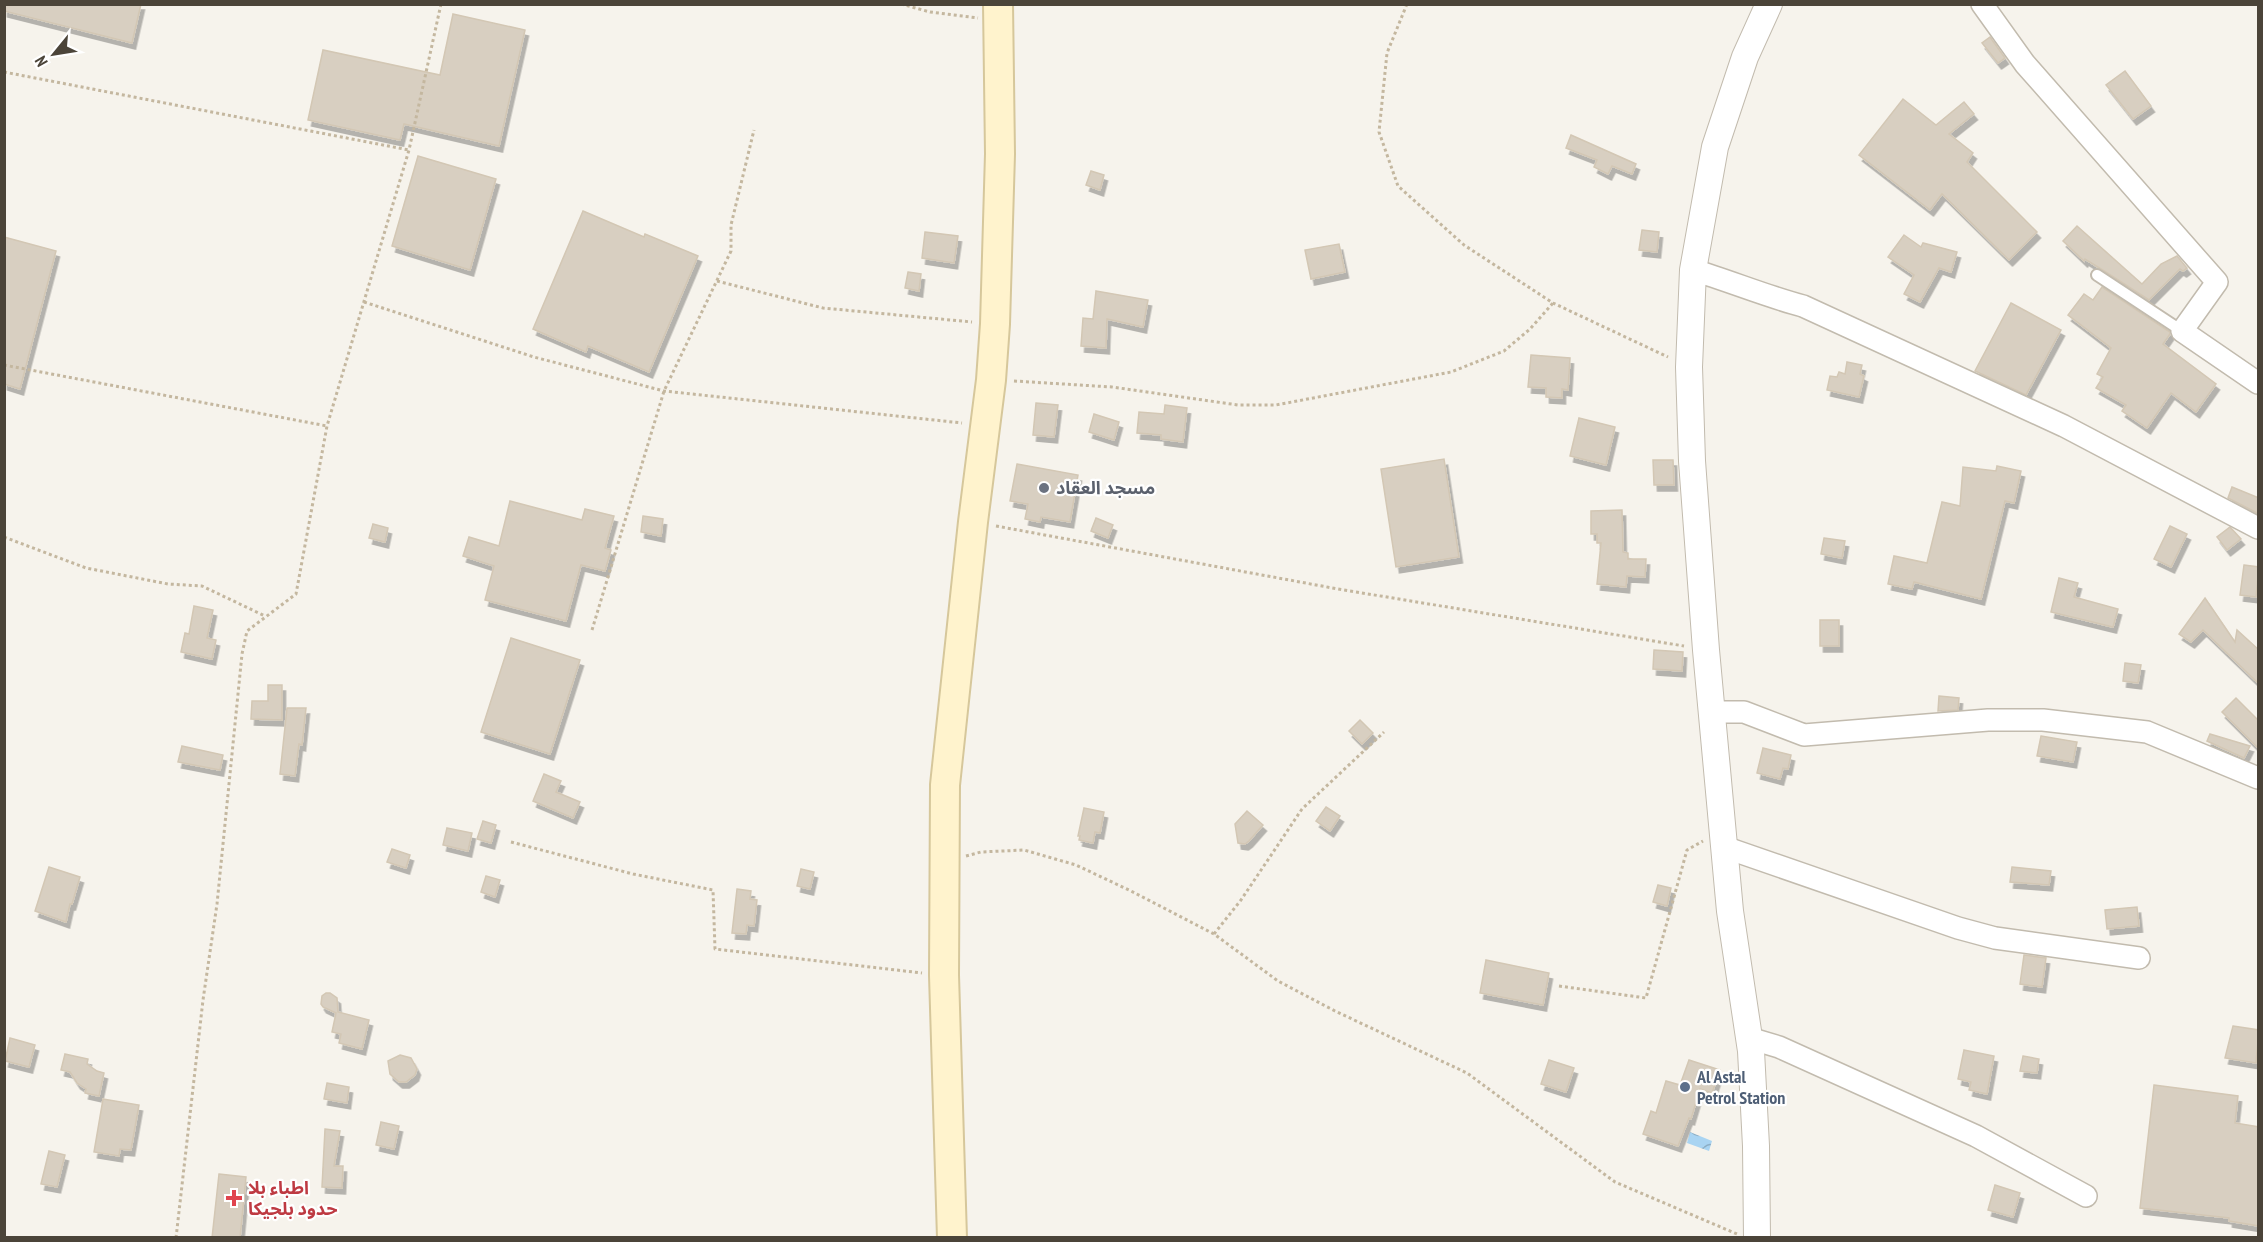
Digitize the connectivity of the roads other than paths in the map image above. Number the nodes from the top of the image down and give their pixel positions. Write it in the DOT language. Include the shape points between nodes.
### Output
graph roads {
  1 [pos="1769,4"];
  2 [pos="1983,4"];
  3 [pos="997,12"];
  4 [pos="1693,270"];
  5 [pos="2097,274"];
  6 [pos="2182,331"];
  7 [pos="2259,383"];
  8 [pos="2259,528"];
  9 [pos="1712,712"];
  10 [pos="2259,778"];
  11 [pos="1723,838"];
  12 [pos="2139,958"];
  13 [pos="1749,1038"];
  14 [pos="2085,1196"];
  15 [pos="1750,1236"];
  16 [pos="952,1238"];
  1 -- 4 [label="street" via="1745,57 1715,147"];
  2 -- 6 [label="street" via="2025,64 2217,282"];
  3 -- 16 [label="main road" via="1000,154 995,324 945,785 944,975"];
  4 -- 8 [label="street" via="1803,306 2064,426"];
  4 -- 9 [label="street" via="1689,367 1692,461"];
  5 -- 6 [label="lane"];
  6 -- 7 [label="street"];
  9 -- 10 [label="street" via="1744,712 1804,735 1988,720 2043,720 2148,732"];
  9 -- 11 [label="street"];
  11 -- 12 [label="street" via="1977,933"];
  11 -- 13 [label="street"];
  13 -- 14 [label="street" via="1779,1047 1976,1136"];
  13 -- 15 [label="street" via="1756,1146"];
}
